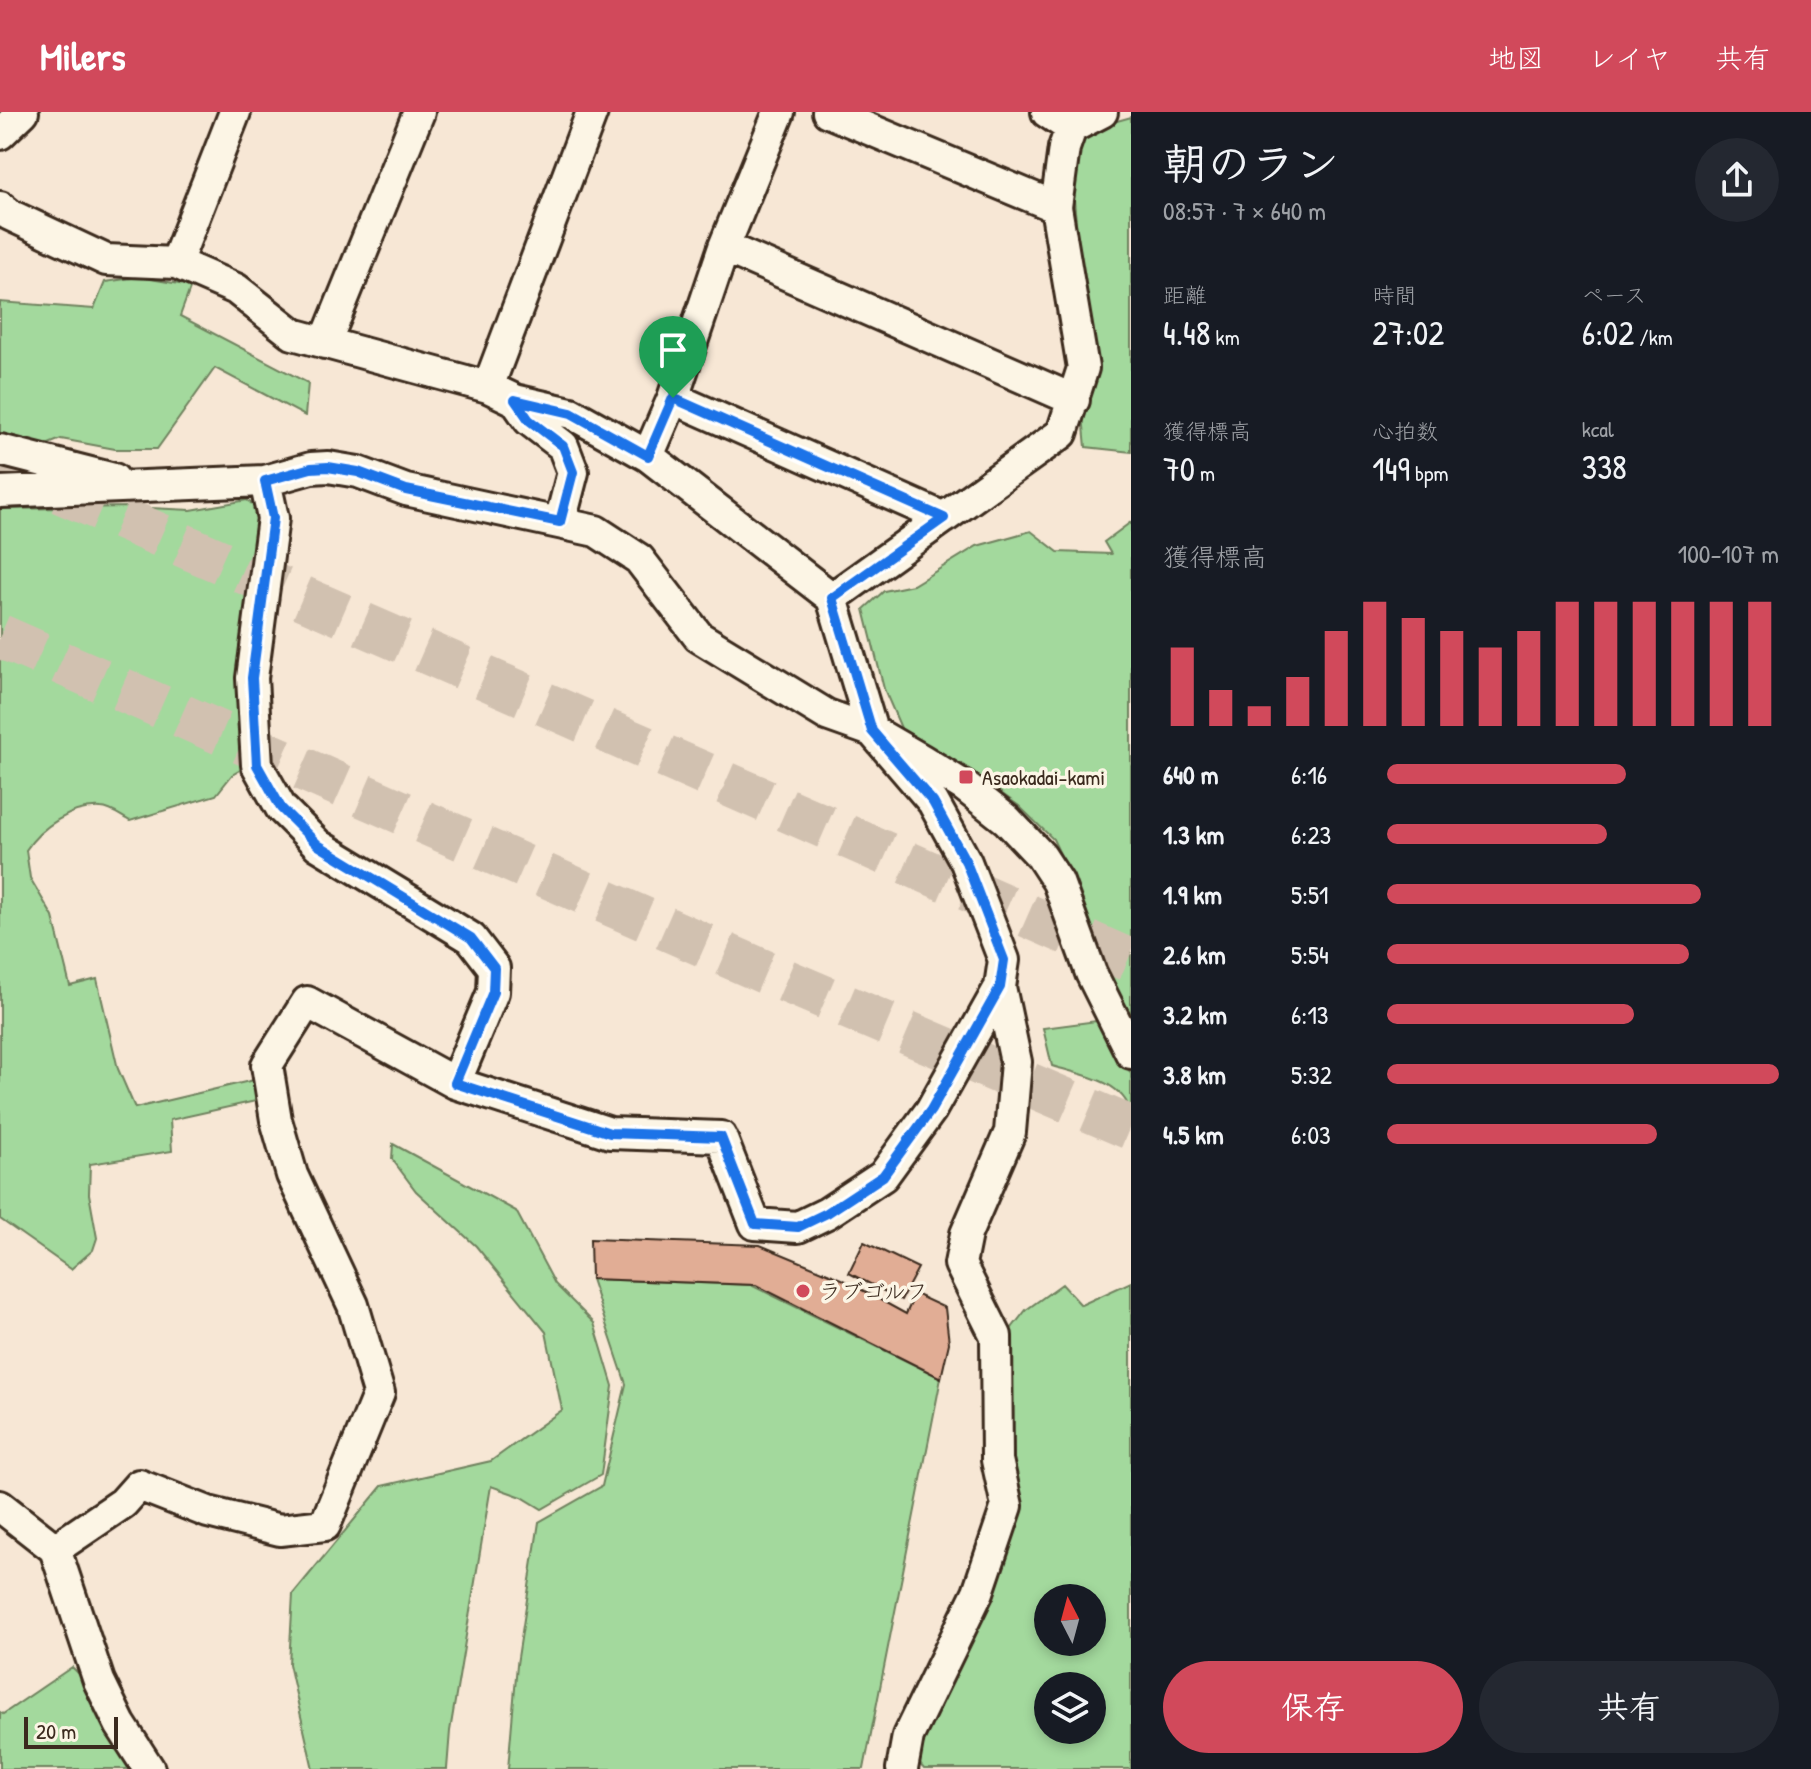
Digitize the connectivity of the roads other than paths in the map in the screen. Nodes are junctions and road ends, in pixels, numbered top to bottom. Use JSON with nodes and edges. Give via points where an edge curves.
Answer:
{"nodes":[{"id":1,"x":23,"y":112,"type":"edge"},
{"id":2,"x":235,"y":112,"type":"edge"},
{"id":3,"x":419,"y":112,"type":"edge"},
{"id":4,"x":592,"y":112,"type":"edge"},
{"id":5,"x":779,"y":112,"type":"edge"},
{"id":6,"x":828,"y":112,"type":"edge"},
{"id":7,"x":1102,"y":112,"type":"edge"},
{"id":8,"x":1059,"y":120,"type":"edge"},
{"id":9,"x":0,"y":134,"type":"edge"},
{"id":10,"x":0,"y":207,"type":"edge"},
{"id":11,"x":1056,"y":207,"type":"junction"},
{"id":12,"x":724,"y":247,"type":"junction"},
{"id":13,"x":176,"y":263,"type":"junction"},
{"id":14,"x":325,"y":343,"type":"junction"},
{"id":15,"x":501,"y":394,"type":"junction"},
{"id":16,"x":673,"y":398,"type":"junction"},
{"id":17,"x":1074,"y":400,"type":"junction"},
{"id":18,"x":0,"y":450,"type":"edge"},
{"id":19,"x":648,"y":456,"type":"junction"},
{"id":20,"x":265,"y":481,"type":"junction"},
{"id":21,"x":151,"y":487,"type":"junction"},
{"id":22,"x":0,"y":492,"type":"edge"},
{"id":23,"x":944,"y":518,"type":"junction"},
{"id":24,"x":560,"y":522,"type":"junction"},
{"id":25,"x":832,"y":598,"type":"junction"},
{"id":26,"x":872,"y":731,"type":"junction"},
{"id":27,"x":1000,"y":987,"type":"junction"},
{"id":28,"x":1131,"y":1053,"type":"edge"},
{"id":29,"x":455,"y":1083,"type":"junction"},
{"id":30,"x":0,"y":1506,"type":"edge"},
{"id":31,"x":55,"y":1549,"type":"junction"},
{"id":32,"x":149,"y":1769,"type":"edge"},
{"id":33,"x":902,"y":1769,"type":"edge"}],
"edges":[{"from":1,"to":9,"type":"street"},
{"from":2,"to":13,"type":"street"},
{"from":3,"to":14,"type":"street"},
{"from":4,"to":15,"type":"street"},
{"from":5,"to":12,"type":"street"},
{"from":6,"to":11,"type":"street"},
{"from":7,"to":8,"type":"street"},
{"from":8,"to":11,"type":"street","via":[[1064,148]]},
{"from":10,"to":13,"type":"street","via":[[106,260]]},
{"from":11,"to":17,"type":"street","via":[[1083,368]]},
{"from":12,"to":16,"type":"street"},
{"from":12,"to":17,"type":"street"},
{"from":13,"to":14,"type":"street","via":[[236,289],[293,334]]},
{"from":14,"to":15,"type":"street"},
{"from":15,"to":19,"type":"street","via":[[571,413]]},
{"from":15,"to":24,"type":"street","via":[[563,446],[573,472]]},
{"from":16,"to":19,"type":"street"},
{"from":16,"to":23,"type":"street"},
{"from":17,"to":23,"type":"street","via":[[1062,433]]},
{"from":18,"to":21,"type":"street"},
{"from":19,"to":25,"type":"street"},
{"from":20,"to":21,"type":"street"},
{"from":20,"to":24,"type":"street","via":[[328,467],[406,490]]},
{"from":20,"to":29,"type":"street","via":[[273,518],[252,678],[257,765],[281,808],[318,845],[471,938],[494,968],[493,992]]},
{"from":21,"to":22,"type":"street"},
{"from":23,"to":25,"type":"street"},
{"from":24,"to":26,"type":"street","via":[[596,531],[639,559],[699,637],[827,715]]},
{"from":25,"to":26,"type":"street"},
{"from":26,"to":27,"type":"street","via":[[933,802],[966,862],[1004,960]]},
{"from":26,"to":28,"type":"street","via":[[964,786],[1041,856],[1058,882],[1091,973]]},
{"from":27,"to":29,"type":"street","via":[[931,1110],[883,1176],[798,1227],[755,1224],[721,1137],[610,1133]]},
{"from":27,"to":33,"type":"street","via":[[1016,1062],[1010,1132],[966,1234],[960,1264],[996,1336],[997,1460],[1007,1506],[978,1592],[908,1736]]},
{"from":29,"to":31,"type":"street","via":[[307,1002],[267,1065],[292,1175],[353,1305],[379,1393],[325,1525],[280,1530],[208,1512],[139,1485],[123,1503]]},
{"from":30,"to":31,"type":"street"},
{"from":31,"to":32,"type":"street","via":[[99,1681]]}]}
